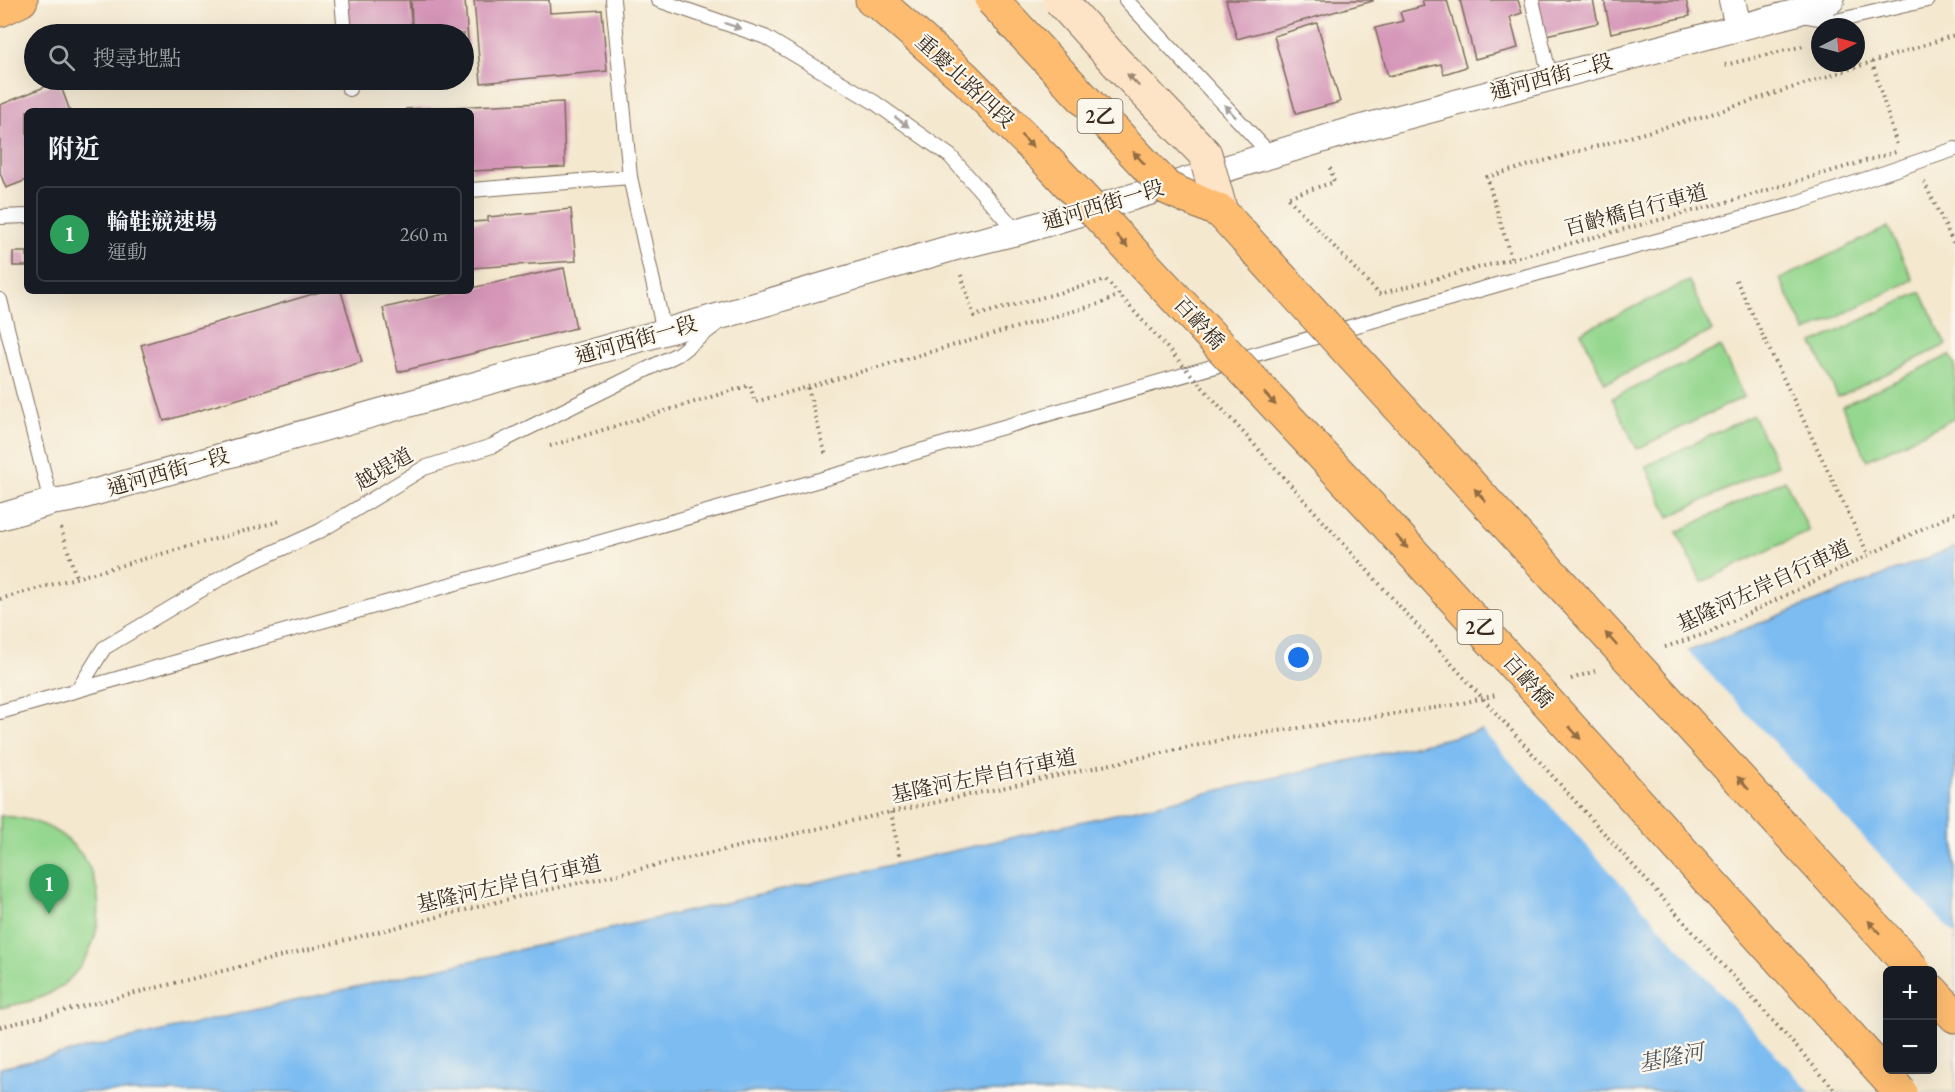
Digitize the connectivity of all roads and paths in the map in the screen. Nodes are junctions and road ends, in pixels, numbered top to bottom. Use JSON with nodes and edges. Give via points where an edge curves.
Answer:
{"nodes":[{"id":1,"x":21,"y":0,"type":"edge"},
{"id":2,"x":342,"y":0,"type":"edge"},
{"id":3,"x":614,"y":0,"type":"edge"},
{"id":4,"x":658,"y":0,"type":"edge"},
{"id":5,"x":872,"y":0,"type":"edge"},
{"id":6,"x":992,"y":0,"type":"edge"},
{"id":7,"x":1060,"y":0,"type":"edge"},
{"id":8,"x":1126,"y":0,"type":"edge"},
{"id":9,"x":1532,"y":0,"type":"edge"},
{"id":10,"x":1732,"y":0,"type":"edge"},
{"id":11,"x":1831,"y":0,"type":"edge"},
{"id":12,"x":1927,"y":0,"type":"edge"},
{"id":13,"x":0,"y":10,"type":"edge"},
{"id":14,"x":1794,"y":13,"type":"junction"},
{"id":15,"x":344,"y":24,"type":"edge"},
{"id":16,"x":1738,"y":27,"type":"junction"},
{"id":17,"x":1955,"y":35,"type":"edge"},
{"id":18,"x":1803,"y":46,"type":"dead end"},
{"id":19,"x":1872,"y":62,"type":"junction"},
{"id":20,"x":1714,"y":67,"type":"dead end"},
{"id":21,"x":1550,"y":77,"type":"junction"},
{"id":22,"x":1955,"y":149,"type":"edge"},
{"id":23,"x":1899,"y":151,"type":"junction"},
{"id":24,"x":1270,"y":154,"type":"junction"},
{"id":25,"x":1909,"y":165,"type":"junction"},
{"id":26,"x":1054,"y":168,"type":"joint"},
{"id":27,"x":630,"y":177,"type":"junction"},
{"id":28,"x":1334,"y":182,"type":"dead end"},
{"id":29,"x":474,"y":190,"type":"edge"},
{"id":30,"x":1221,"y":212,"type":"junction"},
{"id":31,"x":24,"y":216,"type":"edge"},
{"id":32,"x":0,"y":217,"type":"edge"},
{"id":33,"x":1017,"y":232,"type":"junction"},
{"id":34,"x":1955,"y":246,"type":"edge"},
{"id":35,"x":952,"y":248,"type":"junction"},
{"id":36,"x":1517,"y":279,"type":"junction"},
{"id":37,"x":1736,"y":280,"type":"dead end"},
{"id":38,"x":1119,"y":295,"type":"junction"},
{"id":39,"x":1,"y":307,"type":"edge"},
{"id":40,"x":731,"y":313,"type":"junction"},
{"id":41,"x":664,"y":332,"type":"junction"},
{"id":42,"x":750,"y":385,"type":"dead end"},
{"id":43,"x":808,"y":388,"type":"junction"},
{"id":44,"x":831,"y":477,"type":"junction"},
{"id":45,"x":61,"y":500,"type":"junction"},
{"id":46,"x":1955,"y":513,"type":"edge"},
{"id":47,"x":0,"y":517,"type":"edge"},
{"id":48,"x":1868,"y":554,"type":"junction"},
{"id":49,"x":76,"y":577,"type":"dead end"},
{"id":50,"x":1665,"y":648,"type":"dead end"},
{"id":51,"x":1600,"y":670,"type":"dead end"},
{"id":52,"x":1567,"y":680,"type":"dead end"},
{"id":53,"x":78,"y":690,"type":"junction"},
{"id":54,"x":1499,"y":695,"type":"dead end"},
{"id":55,"x":0,"y":712,"type":"edge"},
{"id":56,"x":891,"y":812,"type":"junction"},
{"id":57,"x":899,"y":855,"type":"dead end"},
{"id":58,"x":1910,"y":966,"type":"edge"},
{"id":59,"x":1937,"y":996,"type":"edge"},
{"id":60,"x":1955,"y":1016,"type":"edge"},
{"id":61,"x":0,"y":1027,"type":"edge"},
{"id":62,"x":1837,"y":1092,"type":"edge"},
{"id":63,"x":1900,"y":1092,"type":"edge"}],
"edges":[{"from":1,"to":13,"type":"main road"},
{"from":2,"to":15,"type":"lane"},
{"from":3,"to":27,"type":"lane"},
{"from":4,"to":33,"type":"lane","one_way":true,"via":[[765,38],[874,102],[950,156]]},
{"from":5,"to":26,"type":"main road","name":"重慶北路四段","number":"2乙","one_way":true,"via":[[965,78]]},
{"from":30,"to":6,"type":"main road","number":"2乙","one_way":true,"bridge":true,"via":[[1167,189]]},
{"from":30,"to":7,"type":"street","one_way":true,"bridge":true,"via":[[1205,154]]},
{"from":24,"to":8,"type":"lane","one_way":true},
{"from":9,"to":21,"type":"lane"},
{"from":10,"to":16,"type":"street"},
{"from":11,"to":14,"type":"street","name":"通河西街二段"},
{"from":12,"to":14,"type":"lane","via":[[1836,21]]},
{"from":14,"to":16,"type":"street","name":"通河西街二段"},
{"from":16,"to":21,"type":"street","name":"通河西街二段"},
{"from":17,"to":19,"type":"path"},
{"from":18,"to":20,"type":"path"},
{"from":19,"to":23,"type":"path"},
{"from":19,"to":36,"type":"path","via":[[1708,115],[1487,177]]},
{"from":21,"to":24,"type":"street","name":"通河西街二段"},
{"from":22,"to":25,"type":"lane"},
{"from":23,"to":25,"type":"path"},
{"from":23,"to":28,"type":"path","name":"百齡橋自行車道","bridge":true,"via":[[1727,202],[1379,294],[1287,197]]},
{"from":24,"to":33,"type":"street","name":"通河西街一段"},
{"from":25,"to":34,"type":"path","via":[[1924,182]]},
{"from":25,"to":36,"type":"lane","via":[[1796,203]]},
{"from":26,"to":63,"type":"main road","name":"百齡橋","number":"2乙","one_way":true,"bridge":true,"via":[[1382,519]]},
{"from":27,"to":29,"type":"lane"},
{"from":27,"to":41,"type":"lane"},
{"from":58,"to":30,"type":"main road","number":"2乙","one_way":true,"bridge":true},
{"from":31,"to":32,"type":"lane"},
{"from":33,"to":35,"type":"street","name":"通河西街一段"},
{"from":35,"to":38,"type":"path","bridge":true,"via":[[974,316],[1106,280]]},
{"from":35,"to":40,"type":"street","name":"通河西街一段"},
{"from":36,"to":44,"type":"lane"},
{"from":37,"to":48,"type":"path"},
{"from":38,"to":43,"type":"path"},
{"from":38,"to":62,"type":"path","bridge":true},
{"from":39,"to":45,"type":"lane"},
{"from":40,"to":41,"type":"street","name":"通河西街一段"},
{"from":40,"to":53,"type":"lane","name":"越堤道","via":[[678,354],[492,446],[424,468],[320,531],[233,571],[104,648]]},
{"from":41,"to":45,"type":"street","name":"通河西街一段"},
{"from":42,"to":43,"type":"path","via":[[755,402]]},
{"from":43,"to":44,"type":"path"},
{"from":44,"to":53,"type":"lane"},
{"from":45,"to":47,"type":"street","name":"通河西街一段"},
{"from":45,"to":49,"type":"path","via":[[77,521],[60,525]]},
{"from":46,"to":48,"type":"path","name":"基隆河左岸自行車道"},
{"from":48,"to":50,"type":"path","name":"基隆河左岸自行車道","via":[[1708,633]]},
{"from":51,"to":52,"type":"path"},
{"from":53,"to":55,"type":"lane"},
{"from":54,"to":56,"type":"path","name":"基隆河左岸自行車道","via":[[1231,738]]},
{"from":56,"to":57,"type":"path"},
{"from":56,"to":61,"type":"path","name":"基隆河左岸自行車道","via":[[517,897]]},
{"from":59,"to":60,"type":"main road"}]}
